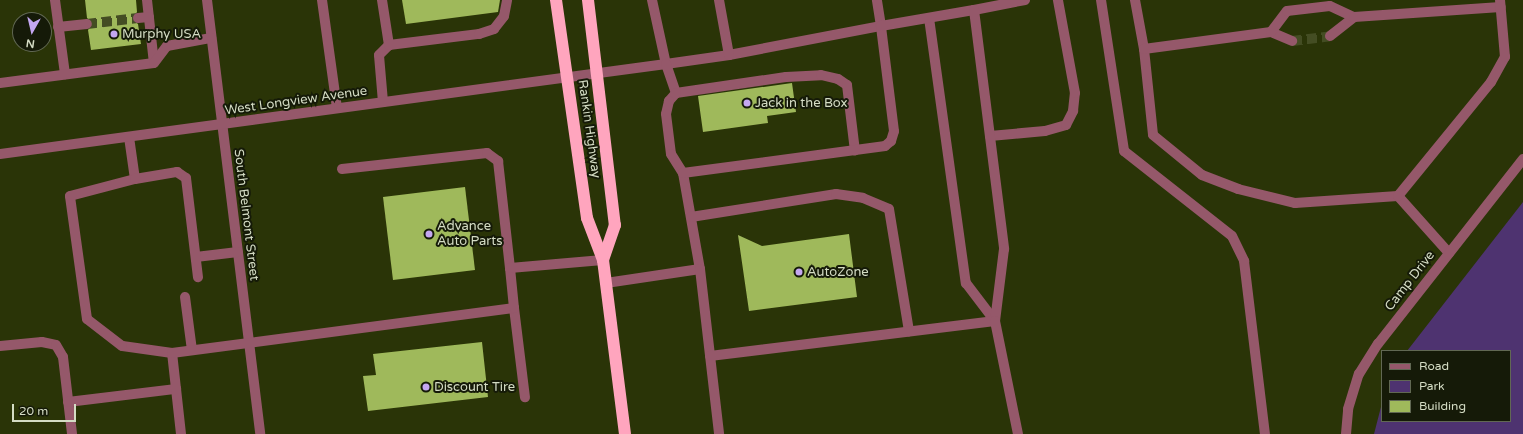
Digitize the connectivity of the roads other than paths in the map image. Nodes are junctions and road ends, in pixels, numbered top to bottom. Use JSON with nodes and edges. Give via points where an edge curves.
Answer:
{"nodes":[{"id":1,"x":55,"y":0,"type":"edge"},
{"id":2,"x":147,"y":0,"type":"edge"},
{"id":3,"x":207,"y":0,"type":"edge"},
{"id":4,"x":322,"y":0,"type":"edge"},
{"id":5,"x":382,"y":0,"type":"edge"},
{"id":6,"x":507,"y":0,"type":"edge"},
{"id":7,"x":556,"y":0,"type":"edge"},
{"id":8,"x":588,"y":0,"type":"edge"},
{"id":9,"x":652,"y":0,"type":"edge"},
{"id":10,"x":719,"y":0,"type":"edge"},
{"id":11,"x":877,"y":0,"type":"edge"},
{"id":12,"x":1025,"y":0,"type":"edge"},
{"id":13,"x":1058,"y":0,"type":"edge"},
{"id":14,"x":1101,"y":0,"type":"edge"},
{"id":15,"x":1135,"y":0,"type":"edge"},
{"id":16,"x":1501,"y":4,"type":"edge"},
{"id":17,"x":974,"y":10,"type":"junction"},
{"id":18,"x":149,"y":17,"type":"junction"},
{"id":19,"x":1354,"y":17,"type":"junction"},
{"id":20,"x":138,"y":18,"type":"tunnel mouth"},
{"id":21,"x":928,"y":18,"type":"junction"},
{"id":22,"x":87,"y":24,"type":"tunnel mouth"},
{"id":23,"x":881,"y":26,"type":"junction"},
{"id":24,"x":58,"y":27,"type":"junction"},
{"id":25,"x":1271,"y":32,"type":"junction"},
{"id":26,"x":1330,"y":36,"type":"tunnel mouth"},
{"id":27,"x":211,"y":38,"type":"junction"},
{"id":28,"x":1292,"y":41,"type":"tunnel mouth"},
{"id":29,"x":389,"y":45,"type":"junction"},
{"id":30,"x":1144,"y":49,"type":"junction"},
{"id":31,"x":729,"y":55,"type":"junction"},
{"id":32,"x":154,"y":63,"type":"junction"},
{"id":33,"x":666,"y":64,"type":"junction"},
{"id":34,"x":65,"y":74,"type":"junction"},
{"id":35,"x":596,"y":74,"type":"junction"},
{"id":36,"x":568,"y":78,"type":"junction"},
{"id":37,"x":0,"y":83,"type":"edge"},
{"id":38,"x":676,"y":93,"type":"junction"},
{"id":39,"x":383,"y":102,"type":"junction"},
{"id":40,"x":337,"y":108,"type":"junction"},
{"id":41,"x":221,"y":125,"type":"junction"},
{"id":42,"x":990,"y":136,"type":"junction"},
{"id":43,"x":129,"y":137,"type":"junction"},
{"id":44,"x":855,"y":150,"type":"junction"},
{"id":45,"x":0,"y":154,"type":"edge"},
{"id":46,"x":1523,"y":159,"type":"edge"},
{"id":47,"x":342,"y":169,"type":"dead end"},
{"id":48,"x":683,"y":174,"type":"junction"},
{"id":49,"x":135,"y":179,"type":"junction"},
{"id":50,"x":1398,"y":196,"type":"junction"},
{"id":51,"x":691,"y":218,"type":"junction"},
{"id":52,"x":238,"y":252,"type":"junction"},
{"id":53,"x":1449,"y":253,"type":"junction"},
{"id":54,"x":196,"y":257,"type":"junction"},
{"id":55,"x":603,"y":260,"type":"junction"},
{"id":56,"x":510,"y":268,"type":"junction"},
{"id":57,"x":700,"y":269,"type":"junction"},
{"id":58,"x":198,"y":277,"type":"dead end"},
{"id":59,"x":606,"y":283,"type":"junction"},
{"id":60,"x":185,"y":297,"type":"dead end"},
{"id":61,"x":514,"y":308,"type":"junction"},
{"id":62,"x":995,"y":321,"type":"junction"},
{"id":63,"x":909,"y":332,"type":"junction"},
{"id":64,"x":249,"y":342,"type":"junction"},
{"id":65,"x":0,"y":346,"type":"edge"},
{"id":66,"x":192,"y":350,"type":"junction"},
{"id":67,"x":172,"y":353,"type":"junction"},
{"id":68,"x":710,"y":356,"type":"junction"},
{"id":69,"x":176,"y":389,"type":"junction"},
{"id":70,"x":525,"y":397,"type":"dead end"},
{"id":71,"x":68,"y":402,"type":"junction"},
{"id":72,"x":72,"y":434,"type":"edge"},
{"id":73,"x":181,"y":434,"type":"edge"},
{"id":74,"x":260,"y":434,"type":"edge"},
{"id":75,"x":625,"y":434,"type":"edge"},
{"id":76,"x":719,"y":434,"type":"edge"},
{"id":77,"x":1018,"y":434,"type":"edge"},
{"id":78,"x":1265,"y":434,"type":"edge"},
{"id":79,"x":1346,"y":434,"type":"edge"}],
"edges":[{"from":1,"to":24,"type":"street"},
{"from":2,"to":18,"type":"street"},
{"from":3,"to":27,"type":"street","name":"South Belmont Street"},
{"from":4,"to":40,"type":"street"},
{"from":5,"to":29,"type":"street"},
{"from":6,"to":29,"type":"street","via":[[504,16],[494,29]]},
{"from":7,"to":36,"type":"highway","name":"Rankin Highway"},
{"from":8,"to":35,"type":"highway","name":"Rankin Highway"},
{"from":9,"to":33,"type":"street"},
{"from":10,"to":31,"type":"street"},
{"from":11,"to":23,"type":"street"},
{"from":12,"to":17,"type":"street","name":"West Longview Avenue"},
{"from":13,"to":42,"type":"street","via":[[1075,93],[1073,111],[1066,125],[1045,131]]},
{"from":14,"to":78,"type":"street","via":[[1124,151],[1232,236],[1244,261]]},
{"from":15,"to":30,"type":"street"},
{"from":16,"to":19,"type":"street"},
{"from":16,"to":50,"type":"street","via":[[1505,57],[1491,82]]},
{"from":17,"to":21,"type":"street","name":"West Longview Avenue"},
{"from":17,"to":42,"type":"street"},
{"from":18,"to":20,"type":"street"},
{"from":18,"to":32,"type":"street"},
{"from":19,"to":25,"type":"street","via":[[1330,6],[1287,11]]},
{"from":19,"to":26,"type":"street"},
{"from":21,"to":23,"type":"street","name":"West Longview Avenue"},
{"from":21,"to":62,"type":"street","via":[[966,282]]},
{"from":22,"to":24,"type":"street"},
{"from":23,"to":31,"type":"street","name":"West Longview Avenue"},
{"from":23,"to":44,"type":"street","via":[[894,131],[892,141],[885,146]]},
{"from":24,"to":34,"type":"street"},
{"from":25,"to":28,"type":"street"},
{"from":25,"to":30,"type":"street"},
{"from":27,"to":32,"type":"street","via":[[167,46]]},
{"from":27,"to":41,"type":"street","name":"South Belmont Street"},
{"from":29,"to":39,"type":"street","via":[[379,55]]},
{"from":30,"to":50,"type":"street","via":[[1153,135],[1202,175],[1238,189],[1295,203]]},
{"from":31,"to":33,"type":"street","name":"West Longview Avenue"},
{"from":32,"to":34,"type":"street"},
{"from":33,"to":35,"type":"street","name":"West Longview Avenue"},
{"from":33,"to":38,"type":"street"},
{"from":34,"to":37,"type":"street"},
{"from":35,"to":36,"type":"street","name":"West Longview Avenue"},
{"from":35,"to":55,"type":"highway","name":"Rankin Highway","via":[[615,225]]},
{"from":36,"to":39,"type":"street","name":"West Longview Avenue"},
{"from":36,"to":55,"type":"highway","name":"Rankin Highway","via":[[587,218]]},
{"from":38,"to":44,"type":"street","via":[[786,77],[821,75],[838,79],[847,85]]},
{"from":38,"to":48,"type":"street","via":[[666,114],[671,154]]},
{"from":39,"to":40,"type":"street","name":"West Longview Avenue"},
{"from":40,"to":41,"type":"street","name":"West Longview Avenue"},
{"from":41,"to":43,"type":"street","name":"West Longview Avenue"},
{"from":41,"to":52,"type":"street","name":"South Belmont Street"},
{"from":42,"to":62,"type":"street","via":[[1004,249]]},
{"from":43,"to":45,"type":"street","name":"West Longview Avenue"},
{"from":43,"to":49,"type":"street"},
{"from":44,"to":48,"type":"street"},
{"from":46,"to":53,"type":"street","name":"Camp Drive"},
{"from":47,"to":56,"type":"street","via":[[487,153],[498,161]]},
{"from":48,"to":51,"type":"street"},
{"from":49,"to":54,"type":"street","via":[[177,172],[186,178]]},
{"from":49,"to":67,"type":"street","via":[[70,196],[87,319],[122,346]]},
{"from":50,"to":53,"type":"street"},
{"from":51,"to":57,"type":"street"},
{"from":51,"to":63,"type":"street","via":[[836,194],[863,198],[889,208]]},
{"from":52,"to":54,"type":"street"},
{"from":52,"to":64,"type":"street","name":"South Belmont Street"},
{"from":53,"to":79,"type":"street","name":"Camp Drive","via":[[1378,344],[1359,374],[1348,409]]},
{"from":54,"to":58,"type":"street"},
{"from":55,"to":56,"type":"street"},
{"from":55,"to":59,"type":"highway","name":"Rankin Highway"},
{"from":56,"to":61,"type":"street"},
{"from":57,"to":59,"type":"street"},
{"from":57,"to":68,"type":"street"},
{"from":59,"to":75,"type":"highway","name":"Rankin Highway"},
{"from":60,"to":66,"type":"street"},
{"from":61,"to":64,"type":"street"},
{"from":61,"to":70,"type":"street"},
{"from":62,"to":63,"type":"street"},
{"from":62,"to":77,"type":"street"},
{"from":63,"to":68,"type":"street"},
{"from":64,"to":66,"type":"street"},
{"from":64,"to":74,"type":"street","name":"South Belmont Street"},
{"from":65,"to":71,"type":"street","via":[[42,342],[56,345],[63,356]]},
{"from":66,"to":67,"type":"street"},
{"from":67,"to":69,"type":"street"},
{"from":68,"to":76,"type":"street"},
{"from":69,"to":71,"type":"street"},
{"from":69,"to":73,"type":"street"},
{"from":71,"to":72,"type":"street"}]}
